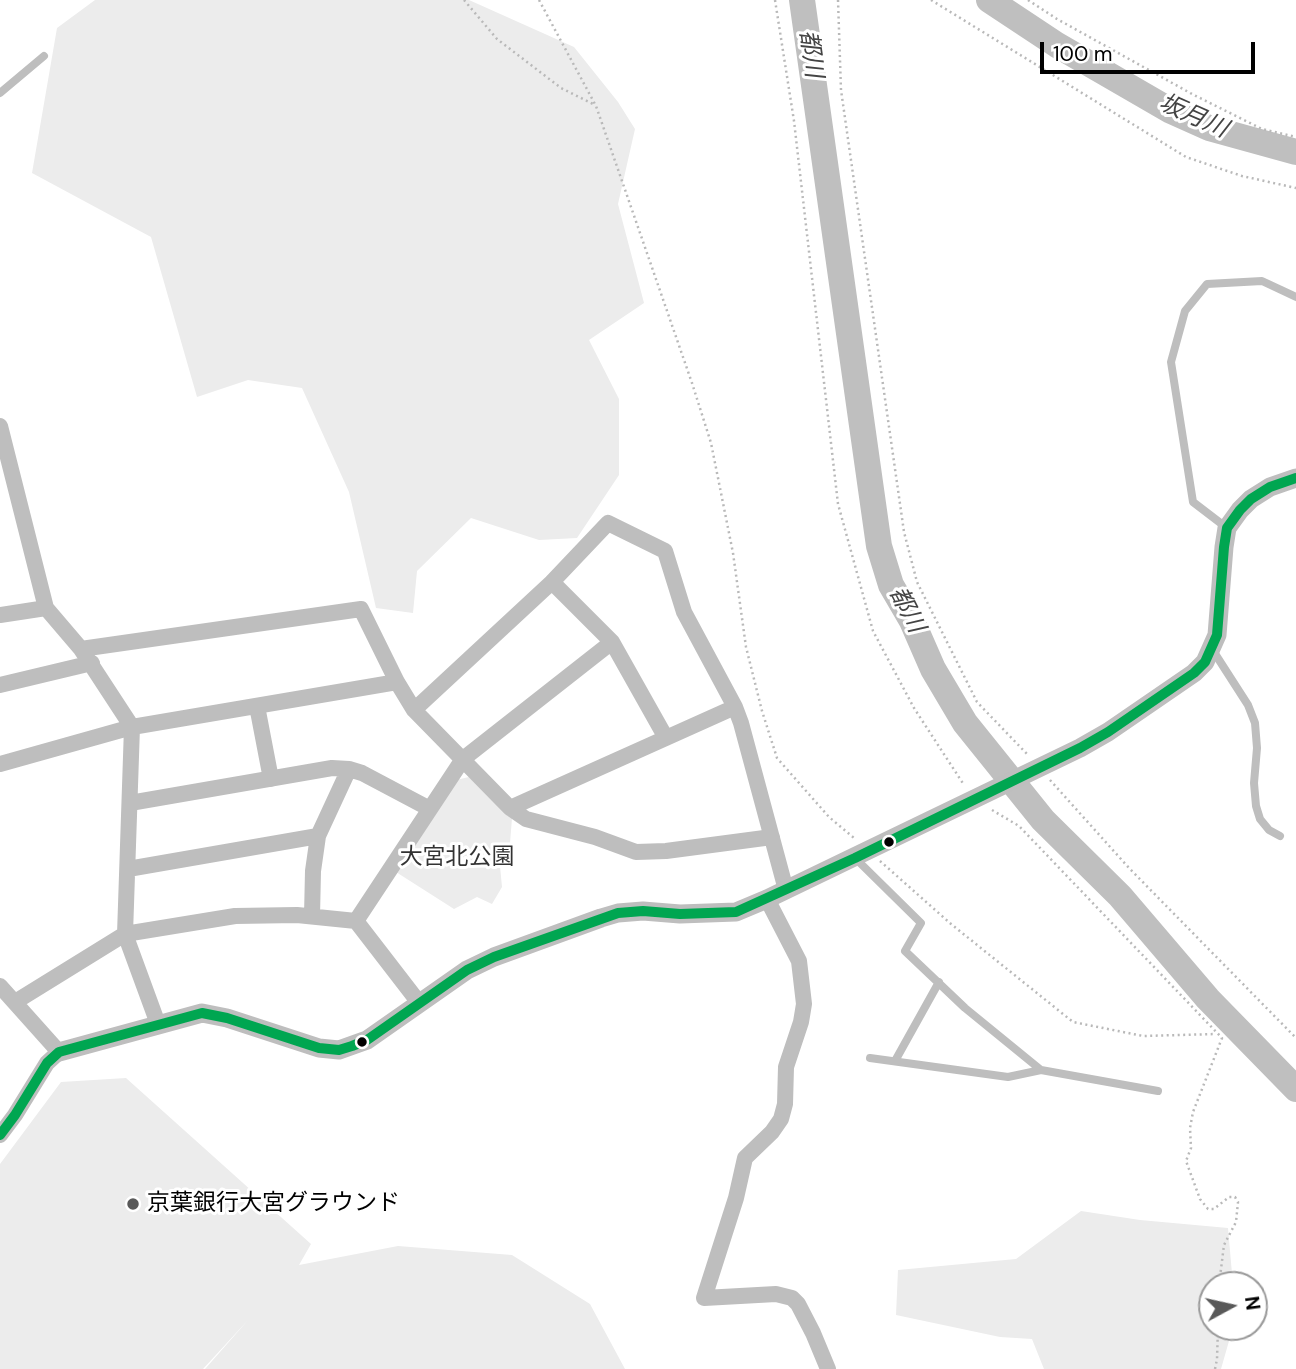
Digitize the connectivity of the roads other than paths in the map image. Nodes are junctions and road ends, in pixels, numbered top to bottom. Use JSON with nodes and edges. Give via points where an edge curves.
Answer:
{"nodes":[{"id":1,"x":44,"y":56,"type":"dead end"},
{"id":2,"x":0,"y":93,"type":"edge"},
{"id":3,"x":1296,"y":297,"type":"edge"},
{"id":4,"x":0,"y":426,"type":"edge"},
{"id":5,"x":1296,"y":478,"type":"edge"},
{"id":6,"x":1227,"y":528,"type":"junction"},
{"id":7,"x":552,"y":582,"type":"junction"},
{"id":8,"x":46,"y":608,"type":"junction"},
{"id":9,"x":0,"y":615,"type":"edge"},
{"id":10,"x":612,"y":642,"type":"junction"},
{"id":11,"x":81,"y":649,"type":"junction"},
{"id":12,"x":1212,"y":649,"type":"junction"},
{"id":13,"x":92,"y":663,"type":"junction"},
{"id":14,"x":397,"y":682,"type":"junction"},
{"id":15,"x":0,"y":685,"type":"edge"},
{"id":16,"x":257,"y":706,"type":"junction"},
{"id":17,"x":735,"y":707,"type":"junction"},
{"id":18,"x":414,"y":710,"type":"junction"},
{"id":19,"x":132,"y":727,"type":"junction"},
{"id":20,"x":666,"y":738,"type":"junction"},
{"id":21,"x":463,"y":759,"type":"junction"},
{"id":22,"x":0,"y":764,"type":"edge"},
{"id":23,"x":349,"y":769,"type":"junction"},
{"id":24,"x":271,"y":779,"type":"junction"},
{"id":25,"x":130,"y":803,"type":"junction"},
{"id":26,"x":510,"y":808,"type":"junction"},
{"id":27,"x":430,"y":809,"type":"junction"},
{"id":28,"x":318,"y":836,"type":"junction"},
{"id":29,"x":1280,"y":836,"type":"dead end"},
{"id":30,"x":772,"y":837,"type":"junction"},
{"id":31,"x":862,"y":855,"type":"junction"},
{"id":32,"x":128,"y":869,"type":"junction"},
{"id":33,"x":786,"y":890,"type":"junction"},
{"id":34,"x":767,"y":899,"type":"junction"},
{"id":35,"x":312,"y":916,"type":"junction"},
{"id":36,"x":356,"y":921,"type":"junction"},
{"id":37,"x":125,"y":934,"type":"junction"},
{"id":38,"x":939,"y":982,"type":"junction"},
{"id":39,"x":0,"y":986,"type":"edge"},
{"id":40,"x":15,"y":1002,"type":"junction"},
{"id":41,"x":420,"y":1004,"type":"junction"},
{"id":42,"x":158,"y":1024,"type":"junction"},
{"id":43,"x":59,"y":1052,"type":"junction"},
{"id":44,"x":870,"y":1058,"type":"dead end"},
{"id":45,"x":895,"y":1061,"type":"junction"},
{"id":46,"x":1041,"y":1070,"type":"junction"},
{"id":47,"x":1158,"y":1091,"type":"dead end"},
{"id":48,"x":0,"y":1135,"type":"edge"},
{"id":49,"x":828,"y":1369,"type":"edge"}],
"edges":[{"from":1,"to":2,"type":"lane"},
{"from":3,"to":6,"type":"lane","via":[[1262,281],[1208,284],[1185,312],[1171,362],[1193,502]]},
{"from":4,"to":8,"type":"street"},
{"from":5,"to":6,"type":"street","via":[[1251,499]]},
{"from":6,"to":12,"type":"street"},
{"from":7,"to":10,"type":"street"},
{"from":7,"to":17,"type":"street","via":[[608,523],[665,551],[684,611]]},
{"from":7,"to":18,"type":"street"},
{"from":8,"to":9,"type":"street"},
{"from":8,"to":11,"type":"street"},
{"from":10,"to":20,"type":"street"},
{"from":10,"to":21,"type":"street"},
{"from":11,"to":13,"type":"street"},
{"from":11,"to":14,"type":"street","via":[[361,610]]},
{"from":12,"to":29,"type":"lane","via":[[1255,723],[1256,806],[1264,825]]},
{"from":12,"to":31,"type":"street","via":[[1194,673],[1108,732]]},
{"from":13,"to":15,"type":"street"},
{"from":13,"to":19,"type":"street"},
{"from":14,"to":16,"type":"street"},
{"from":14,"to":18,"type":"street"},
{"from":16,"to":19,"type":"street"},
{"from":16,"to":24,"type":"street"},
{"from":17,"to":20,"type":"street"},
{"from":17,"to":30,"type":"street"},
{"from":18,"to":21,"type":"street"},
{"from":19,"to":22,"type":"street"},
{"from":19,"to":25,"type":"street"},
{"from":20,"to":26,"type":"street"},
{"from":21,"to":26,"type":"street"},
{"from":21,"to":27,"type":"street"},
{"from":23,"to":24,"type":"street"},
{"from":23,"to":27,"type":"street"},
{"from":23,"to":28,"type":"street"},
{"from":24,"to":25,"type":"street"},
{"from":25,"to":32,"type":"street"},
{"from":26,"to":30,"type":"street","via":[[527,819],[636,852]]},
{"from":27,"to":36,"type":"street"},
{"from":28,"to":32,"type":"street"},
{"from":28,"to":35,"type":"street"},
{"from":30,"to":33,"type":"street"},
{"from":31,"to":33,"type":"street"},
{"from":31,"to":38,"type":"lane","via":[[921,923],[905,951]]},
{"from":32,"to":37,"type":"street"},
{"from":33,"to":34,"type":"street"},
{"from":34,"to":41,"type":"street","via":[[736,912],[680,915],[643,911],[601,918],[494,957],[467,970]]},
{"from":34,"to":49,"type":"street","via":[[799,961],[804,1004],[786,1067],[781,1119],[745,1158],[704,1298],[776,1294],[792,1298]]},
{"from":35,"to":36,"type":"street"},
{"from":35,"to":37,"type":"street","via":[[235,916]]},
{"from":36,"to":41,"type":"street"},
{"from":37,"to":40,"type":"street"},
{"from":37,"to":42,"type":"street"},
{"from":38,"to":45,"type":"lane"},
{"from":38,"to":46,"type":"lane"},
{"from":39,"to":40,"type":"street"},
{"from":40,"to":43,"type":"street"},
{"from":41,"to":42,"type":"street","via":[[367,1040],[340,1050],[319,1048],[202,1013]]},
{"from":42,"to":43,"type":"street"},
{"from":43,"to":48,"type":"street"},
{"from":44,"to":45,"type":"lane"},
{"from":45,"to":46,"type":"lane","via":[[1008,1077]]},
{"from":46,"to":47,"type":"lane"}]}
